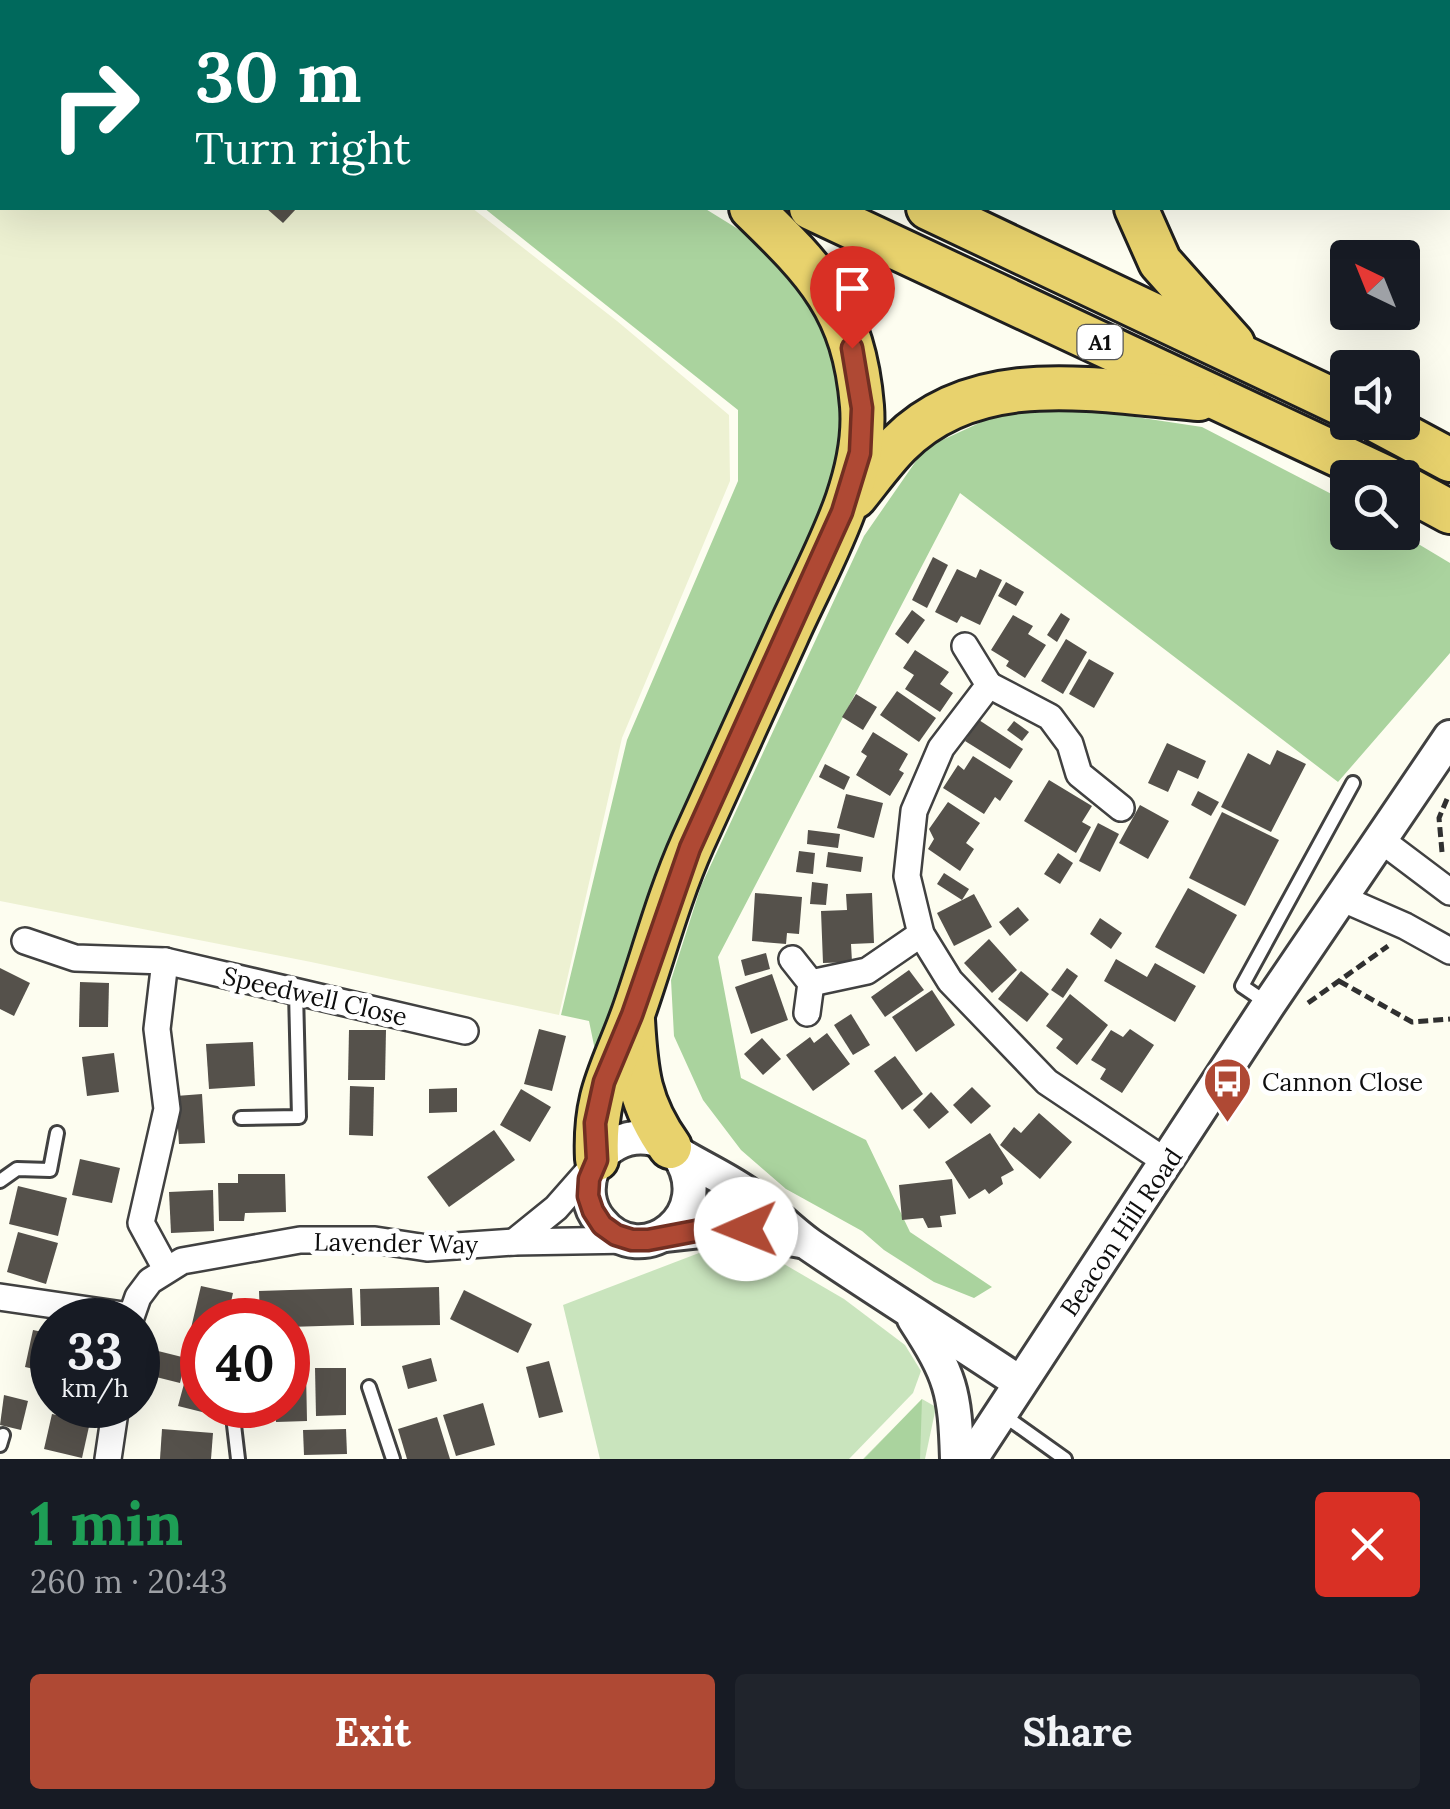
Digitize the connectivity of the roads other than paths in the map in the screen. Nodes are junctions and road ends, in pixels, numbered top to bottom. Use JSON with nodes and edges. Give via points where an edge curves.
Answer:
{"nodes":[{"id":1,"x":752,"y":210,"type":"edge"},
{"id":2,"x":816,"y":210,"type":"edge"},
{"id":3,"x":932,"y":210,"type":"edge"},
{"id":4,"x":1137,"y":210,"type":"edge"},
{"id":5,"x":1245,"y":358,"type":"junction"},
{"id":6,"x":1330,"y":399,"type":"edge"},
{"id":7,"x":1229,"y":402,"type":"junction"},
{"id":8,"x":1413,"y":440,"type":"edge"},
{"id":9,"x":1350,"y":460,"type":"edge"},
{"id":10,"x":1450,"y":460,"type":"edge"},
{"id":11,"x":1420,"y":496,"type":"edge"},
{"id":12,"x":842,"y":512,"type":"junction"},
{"id":13,"x":1450,"y":512,"type":"edge"},
{"id":14,"x":965,"y":646,"type":"dead end"},
{"id":15,"x":989,"y":685,"type":"junction"},
{"id":16,"x":1450,"y":737,"type":"edge"},
{"id":17,"x":1353,"y":783,"type":"dead end"},
{"id":18,"x":1121,"y":808,"type":"dead end"},
{"id":19,"x":1381,"y":840,"type":"junction"},
{"id":20,"x":1450,"y":892,"type":"edge"},
{"id":21,"x":1341,"y":898,"type":"junction"},
{"id":22,"x":921,"y":934,"type":"junction"},
{"id":23,"x":24,"y":941,"type":"dead end"},
{"id":24,"x":1450,"y":952,"type":"edge"},
{"id":25,"x":792,"y":959,"type":"dead end"},
{"id":26,"x":165,"y":961,"type":"junction"},
{"id":27,"x":812,"y":983,"type":"junction"},
{"id":28,"x":296,"y":992,"type":"junction"},
{"id":29,"x":1270,"y":1004,"type":"junction"},
{"id":30,"x":806,"y":1014,"type":"dead end"},
{"id":31,"x":632,"y":1015,"type":"junction"},
{"id":32,"x":466,"y":1031,"type":"dead end"},
{"id":33,"x":241,"y":1118,"type":"dead end"},
{"id":34,"x":57,"y":1134,"type":"dead end"},
{"id":35,"x":673,"y":1150,"type":"junction"},
{"id":36,"x":596,"y":1162,"type":"junction"},
{"id":37,"x":1168,"y":1163,"type":"junction"},
{"id":38,"x":0,"y":1181,"type":"edge"},
{"id":39,"x":648,"y":1237,"type":"junction"},
{"id":40,"x":514,"y":1242,"type":"junction"},
{"id":41,"x":806,"y":1242,"type":"junction"},
{"id":42,"x":166,"y":1270,"type":"junction"},
{"id":43,"x":0,"y":1297,"type":"edge"},
{"id":44,"x":137,"y":1298,"type":"edge"},
{"id":45,"x":30,"y":1302,"type":"edge"},
{"id":46,"x":908,"y":1308,"type":"junction"},
{"id":47,"x":1019,"y":1382,"type":"junction"},
{"id":48,"x":369,"y":1387,"type":"dead end"},
{"id":49,"x":1000,"y":1412,"type":"junction"},
{"id":50,"x":113,"y":1428,"type":"edge"},
{"id":51,"x":234,"y":1428,"type":"edge"},
{"id":52,"x":108,"y":1459,"type":"edge"},
{"id":53,"x":238,"y":1459,"type":"edge"},
{"id":54,"x":393,"y":1459,"type":"edge"},
{"id":55,"x":957,"y":1459,"type":"edge"},
{"id":56,"x":971,"y":1459,"type":"edge"},
{"id":57,"x":1065,"y":1459,"type":"edge"}],
"edges":[{"from":1,"to":12,"type":"highway","number":"A1","via":[[809,265],[837,307],[852,348],[862,408],[860,453]]},
{"from":2,"to":7,"type":"highway","number":"A1"},
{"from":3,"to":5,"type":"highway","number":"A1"},
{"from":4,"to":5,"type":"highway","number":"A1","via":[[1160,262]]},
{"from":5,"to":6,"type":"highway","number":"A1"},
{"from":7,"to":9,"type":"highway","number":"A1"},
{"from":7,"to":12,"type":"highway","number":"A1","via":[[1056,386],[983,395],[935,416],[900,442]]},
{"from":8,"to":10,"type":"highway"},
{"from":11,"to":13,"type":"highway"},
{"from":12,"to":31,"type":"highway","number":"A1","via":[[690,848]]},
{"from":14,"to":15,"type":"street"},
{"from":15,"to":18,"type":"street","via":[[1050,717],[1070,744],[1079,774]]},
{"from":15,"to":22,"type":"street","via":[[942,748],[914,811],[907,876]]},
{"from":16,"to":19,"type":"street","name":"Beacon Hill Road"},
{"from":17,"to":29,"type":"lane","via":[[1242,986]]},
{"from":19,"to":20,"type":"street"},
{"from":19,"to":21,"type":"street","name":"Beacon Hill Road"},
{"from":21,"to":24,"type":"street"},
{"from":21,"to":29,"type":"street","name":"Beacon Hill Road"},
{"from":22,"to":27,"type":"street","via":[[867,971]]},
{"from":22,"to":37,"type":"street","via":[[950,980],[1047,1082]]},
{"from":23,"to":26,"type":"street","name":"Speedwell Close","via":[[74,958]]},
{"from":25,"to":27,"type":"street"},
{"from":26,"to":28,"type":"street","name":"Speedwell Close"},
{"from":26,"to":42,"type":"street","via":[[158,1028],[167,1109],[141,1223]]},
{"from":27,"to":30,"type":"street"},
{"from":28,"to":32,"type":"street","name":"Speedwell Close"},
{"from":28,"to":33,"type":"lane","via":[[299,1118]]},
{"from":29,"to":37,"type":"street","name":"Beacon Hill Road"},
{"from":31,"to":35,"type":"highway","number":"A1","via":[[641,1092]]},
{"from":31,"to":36,"type":"highway","number":"A1","via":[[604,1082]]},
{"from":34,"to":38,"type":"lane","via":[[50,1170],[17,1168]]},
{"from":35,"to":36,"type":"street","via":[[656,1140],[623,1140]]},
{"from":35,"to":39,"type":"street","via":[[686,1166],[691,1197],[677,1225]]},
{"from":35,"to":41,"type":"street","name":"Lavender Way","via":[[746,1193]]},
{"from":36,"to":39,"type":"street","via":[[588,1196],[602,1225],[616,1235]]},
{"from":36,"to":40,"type":"street","name":"Lavender Way"},
{"from":37,"to":47,"type":"street","name":"Beacon Hill Road"},
{"from":39,"to":40,"type":"street","name":"Lavender Way"},
{"from":39,"to":41,"type":"street","name":"Lavender Way","via":[[728,1228]]},
{"from":40,"to":42,"type":"street","name":"Lavender Way","via":[[427,1248],[300,1240],[182,1261]]},
{"from":41,"to":46,"type":"street","name":"Lavender Way"},
{"from":42,"to":44,"type":"street"},
{"from":43,"to":45,"type":"street"},
{"from":46,"to":47,"type":"street","name":"Lavender Way"},
{"from":46,"to":55,"type":"street","via":[[953,1389]]},
{"from":47,"to":49,"type":"street","name":"Beacon Hill Road"},
{"from":48,"to":54,"type":"lane"},
{"from":49,"to":56,"type":"street","name":"Beacon Hill Road"},
{"from":49,"to":57,"type":"lane"},
{"from":50,"to":52,"type":"street"},
{"from":51,"to":53,"type":"lane"}]}
